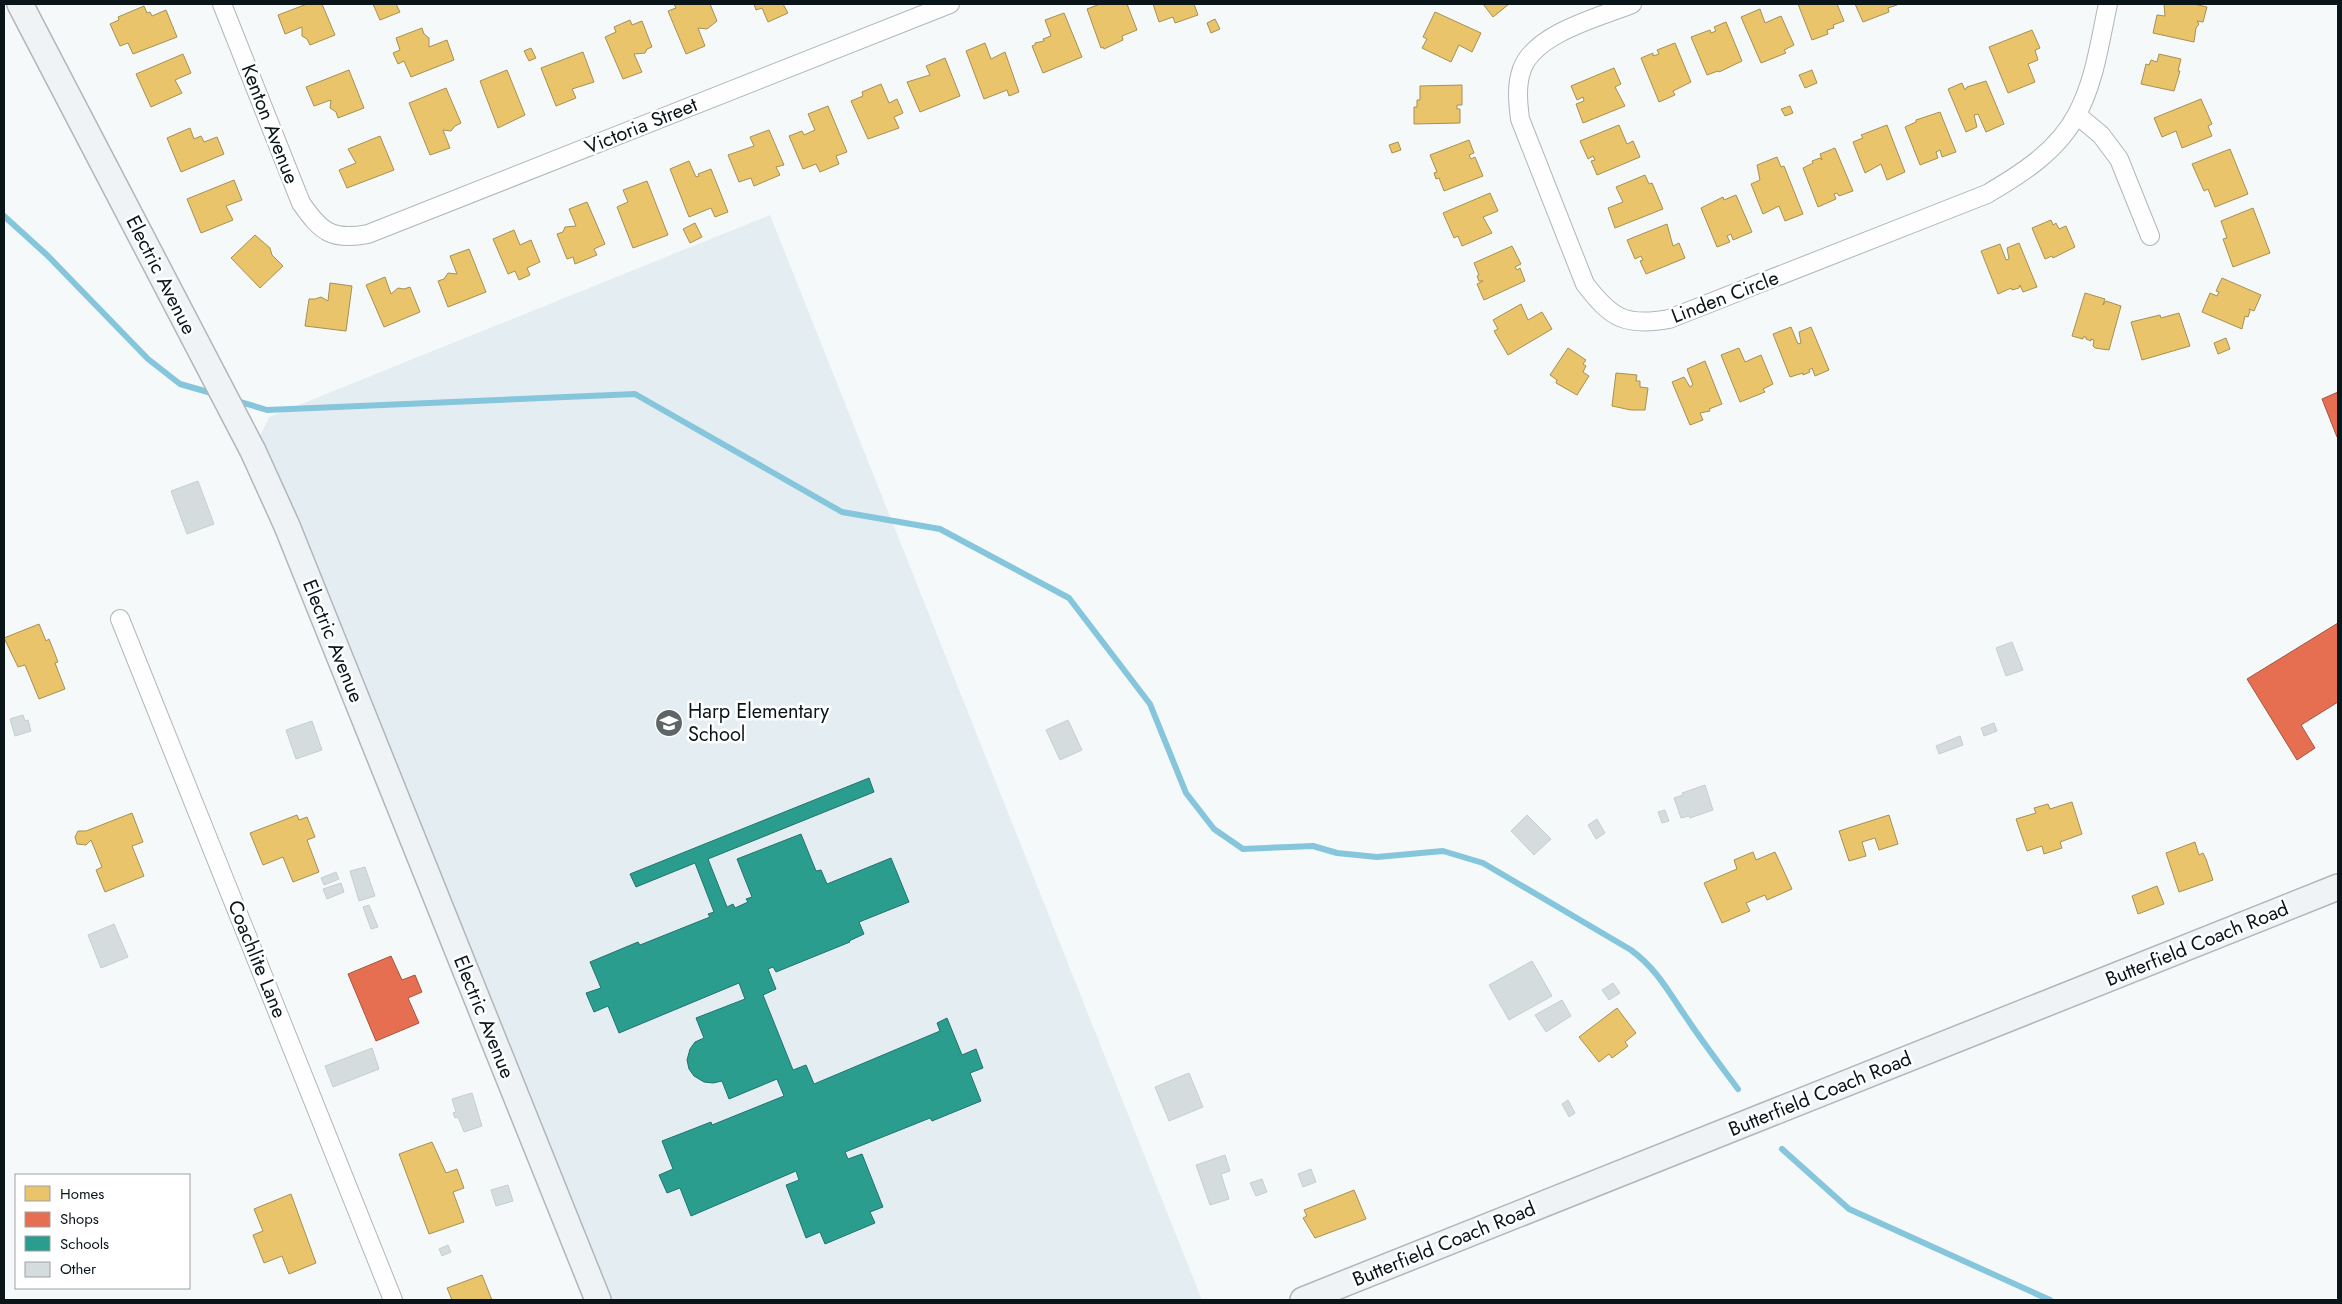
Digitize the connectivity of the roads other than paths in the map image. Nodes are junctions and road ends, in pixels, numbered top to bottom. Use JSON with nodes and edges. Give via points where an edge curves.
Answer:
{"nodes":[{"id":1,"x":20,"y":4,"type":"edge"},
{"id":2,"x":222,"y":4,"type":"edge"},
{"id":3,"x":950,"y":4,"type":"edge"},
{"id":4,"x":1632,"y":4,"type":"edge"},
{"id":5,"x":2108,"y":4,"type":"edge"},
{"id":6,"x":2077,"y":115,"type":"junction"},
{"id":7,"x":331,"y":235,"type":"joint"},
{"id":8,"x":2150,"y":236,"type":"dead end"},
{"id":9,"x":120,"y":618,"type":"dead end"},
{"id":10,"x":2338,"y":887,"type":"edge"},
{"id":11,"x":393,"y":1300,"type":"edge"},
{"id":12,"x":598,"y":1300,"type":"edge"},
{"id":13,"x":1303,"y":1300,"type":"edge"}],
"edges":[{"from":1,"to":12,"type":"street","name":"Electric Avenue","via":[[253,451],[291,536]]},
{"from":2,"to":7,"type":"street","name":"Kenton Avenue","via":[[301,204],[314,223]]},
{"from":3,"to":7,"type":"street","name":"Victoria Street","via":[[368,234],[349,238]]},
{"from":4,"to":6,"type":"street","name":"Linden Circle","via":[[1556,35],[1536,48],[1522,68],[1517,94],[1520,119],[1585,284],[1601,305],[1622,319],[1645,324],[1669,319],[1987,194],[2024,173],[2053,146]]},
{"from":5,"to":6,"type":"street","name":"Linden Circle","via":[[2091,76]]},
{"from":6,"to":8,"type":"street","via":[[2101,135],[2119,159]]},
{"from":9,"to":11,"type":"street","name":"Coachlite Lane"},
{"from":10,"to":13,"type":"street","name":"Butterfield Coach Road"}]}
